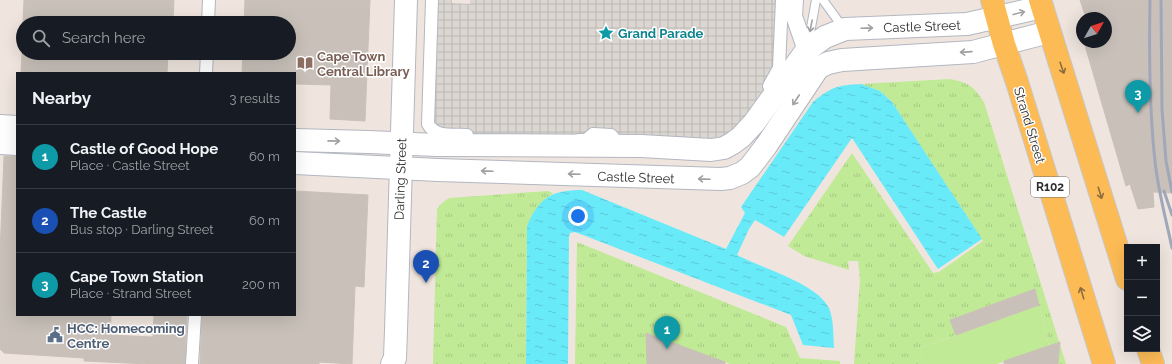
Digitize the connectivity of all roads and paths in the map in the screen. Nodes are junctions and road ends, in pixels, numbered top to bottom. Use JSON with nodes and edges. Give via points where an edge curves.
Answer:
{"nodes":[{"id":1,"x":209,"y":0,"type":"edge"},
{"id":2,"x":406,"y":0,"type":"edge"},
{"id":3,"x":432,"y":0,"type":"edge"},
{"id":4,"x":782,"y":0,"type":"edge"},
{"id":5,"x":795,"y":0,"type":"edge"},
{"id":6,"x":816,"y":0,"type":"edge"},
{"id":7,"x":823,"y":0,"type":"edge"},
{"id":8,"x":1041,"y":4,"type":"edge"},
{"id":9,"x":995,"y":9,"type":"edge"},
{"id":10,"x":208,"y":16,"type":"edge"},
{"id":11,"x":845,"y":29,"type":"junction"},
{"id":12,"x":1049,"y":32,"type":"junction"},
{"id":13,"x":1004,"y":44,"type":"junction"},
{"id":14,"x":207,"y":60,"type":"edge"},
{"id":15,"x":812,"y":60,"type":"junction"},
{"id":16,"x":206,"y":72,"type":"edge"},
{"id":17,"x":0,"y":126,"type":"edge"},
{"id":18,"x":16,"y":127,"type":"edge"},
{"id":19,"x":296,"y":140,"type":"edge"},
{"id":20,"x":0,"y":143,"type":"edge"},
{"id":21,"x":402,"y":143,"type":"junction"},
{"id":22,"x":16,"y":144,"type":"edge"},
{"id":23,"x":296,"y":163,"type":"edge"},
{"id":24,"x":400,"y":167,"type":"junction"},
{"id":25,"x":1124,"y":269,"type":"edge"},
{"id":26,"x":195,"y":316,"type":"edge"},
{"id":27,"x":1149,"y":352,"type":"edge"},
{"id":28,"x":395,"y":362,"type":"edge"},
{"id":29,"x":192,"y":364,"type":"edge"},
{"id":30,"x":1104,"y":364,"type":"edge"},
{"id":31,"x":1153,"y":364,"type":"edge"}],
"edges":[{"from":1,"to":10,"type":"street"},
{"from":2,"to":21,"type":"main road","name":"Darling Street"},
{"from":3,"to":4,"type":"street","via":[[428,124],[436,132],[586,140],[593,134],[611,135],[617,142],[653,143],[660,136],[679,138],[684,144],[716,145],[734,138],[779,68]]},
{"from":5,"to":15,"type":"street","via":[[794,16]]},
{"from":6,"to":15,"type":"lane","one_way":true},
{"from":7,"to":11,"type":"lane"},
{"from":9,"to":8,"type":"main road","name":"Castle Street","one_way":true},
{"from":8,"to":12,"type":"main road"},
{"from":11,"to":9,"type":"main road","name":"Castle Street","one_way":true,"via":[[967,24]]},
{"from":9,"to":13,"type":"main road","name":"Strand Street","number":"R102"},
{"from":11,"to":15,"type":"main road","name":"Castle Street","via":[[825,37]]},
{"from":12,"to":13,"type":"main road"},
{"from":12,"to":25,"type":"main road","one_way":true,"via":[[1072,98]]},
{"from":13,"to":15,"type":"main road","one_way":true,"via":[[973,52],[828,63]]},
{"from":30,"to":13,"type":"main road","name":"Strand Street","number":"R102","one_way":true},
{"from":14,"to":16,"type":"street"},
{"from":15,"to":21,"type":"main road","name":"Castle Street","via":[[741,137],[724,148],[712,150],[641,146]]},
{"from":15,"to":24,"type":"main road","name":"Castle Street","one_way":true,"via":[[758,157],[746,170],[730,178],[632,177]]},
{"from":17,"to":18,"type":"main road"},
{"from":19,"to":21,"type":"main road","name":"Castle Street","one_way":true},
{"from":20,"to":22,"type":"main road"},
{"from":21,"to":24,"type":"main road","name":"Darling Street"},
{"from":23,"to":24,"type":"main road","name":"Castle Street"},
{"from":24,"to":28,"type":"main road","name":"Darling Street"},
{"from":26,"to":29,"type":"street"},
{"from":27,"to":31,"type":"main road"}]}
